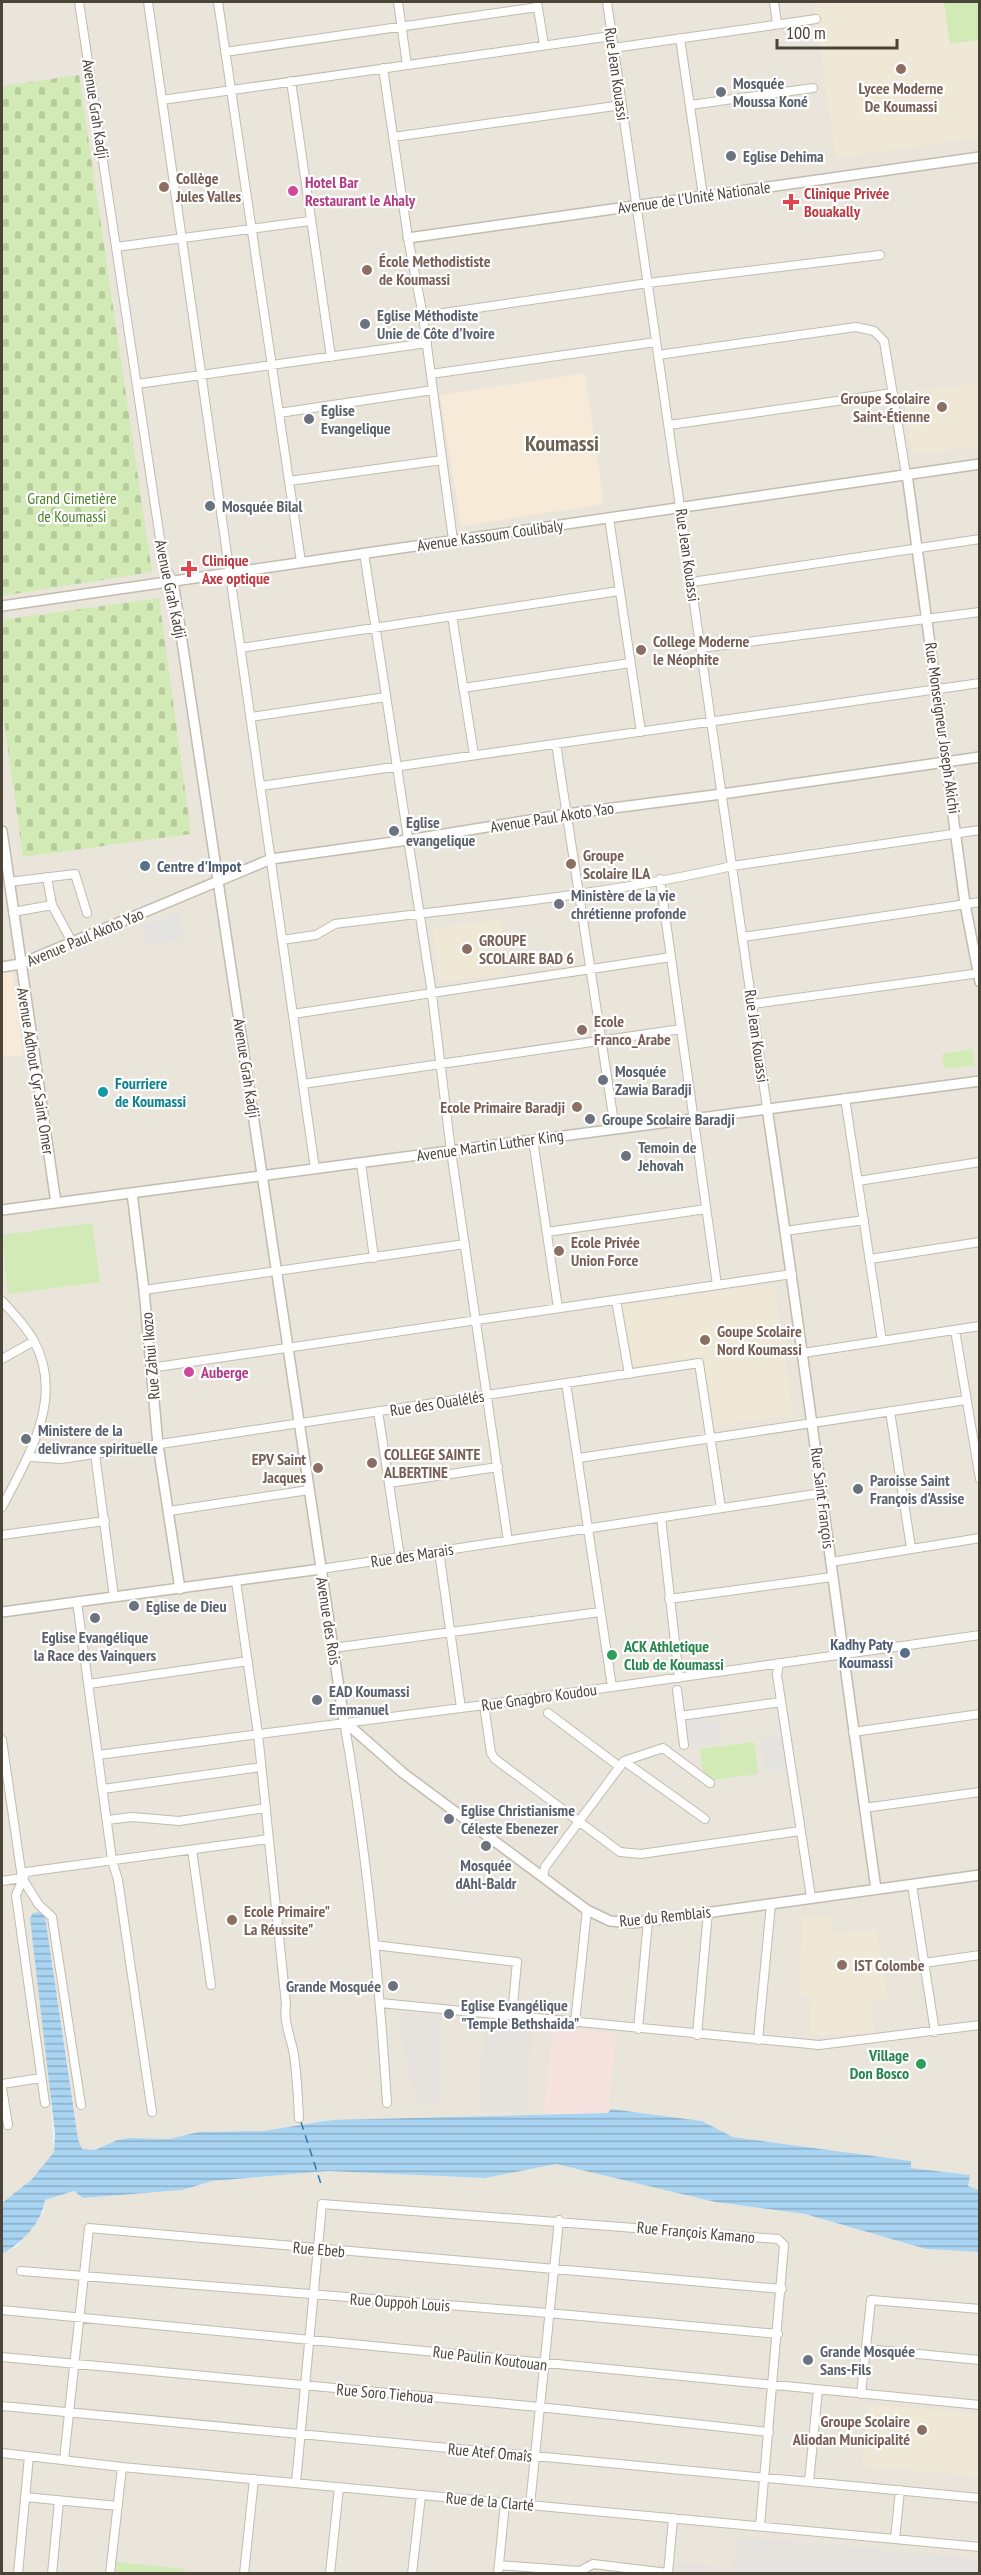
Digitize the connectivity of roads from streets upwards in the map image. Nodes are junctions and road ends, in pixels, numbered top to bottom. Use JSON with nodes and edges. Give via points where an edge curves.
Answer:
{"nodes":[{"id":1,"x":80,"y":2,"type":"edge"},
{"id":2,"x":148,"y":2,"type":"edge"},
{"id":3,"x":218,"y":2,"type":"edge"},
{"id":4,"x":398,"y":2,"type":"edge"},
{"id":5,"x":607,"y":2,"type":"edge"},
{"id":6,"x":774,"y":2,"type":"edge"},
{"id":7,"x":537,"y":4,"type":"edge"},
{"id":8,"x":816,"y":19,"type":"dead end"},
{"id":9,"x":777,"y":24,"type":"junction"},
{"id":10,"x":401,"y":27,"type":"junction"},
{"id":11,"x":612,"y":36,"type":"junction"},
{"id":12,"x":680,"y":38,"type":"junction"},
{"id":13,"x":544,"y":45,"type":"junction"},
{"id":14,"x":613,"y":48,"type":"junction"},
{"id":15,"x":225,"y":52,"type":"junction"},
{"id":16,"x":407,"y":65,"type":"junction"},
{"id":17,"x":383,"y":68,"type":"junction"},
{"id":18,"x":291,"y":81,"type":"junction"},
{"id":19,"x":813,"y":88,"type":"dead end"},
{"id":20,"x":231,"y":90,"type":"junction"},
{"id":21,"x":162,"y":100,"type":"junction"},
{"id":22,"x":622,"y":105,"type":"junction"},
{"id":23,"x":690,"y":105,"type":"junction"},
{"id":24,"x":393,"y":137,"type":"junction"},
{"id":25,"x":980,"y":157,"type":"edge"},
{"id":26,"x":703,"y":196,"type":"junction"},
{"id":27,"x":637,"y":206,"type":"junction"},
{"id":28,"x":310,"y":221,"type":"junction"},
{"id":29,"x":252,"y":229,"type":"junction"},
{"id":30,"x":182,"y":238,"type":"junction"},
{"id":31,"x":408,"y":238,"type":"junction"},
{"id":32,"x":116,"y":247,"type":"junction"},
{"id":33,"x":880,"y":255,"type":"dead end"},
{"id":34,"x":648,"y":283,"type":"junction"},
{"id":35,"x":423,"y":316,"type":"junction"},
{"id":36,"x":656,"y":342,"type":"junction"},
{"id":37,"x":427,"y":343,"type":"junction"},
{"id":38,"x":658,"y":355,"type":"junction"},
{"id":39,"x":331,"y":357,"type":"junction"},
{"id":40,"x":272,"y":365,"type":"junction"},
{"id":41,"x":431,"y":374,"type":"junction"},
{"id":42,"x":202,"y":375,"type":"junction"},
{"id":43,"x":137,"y":384,"type":"junction"},
{"id":44,"x":433,"y":390,"type":"junction"},
{"id":45,"x":893,"y":393,"type":"junction"},
{"id":46,"x":279,"y":413,"type":"junction"},
{"id":47,"x":669,"y":425,"type":"junction"},
{"id":48,"x":442,"y":460,"type":"junction"},
{"id":49,"x":980,"y":464,"type":"edge"},
{"id":50,"x":906,"y":474,"type":"junction"},
{"id":51,"x":289,"y":481,"type":"junction"},
{"id":52,"x":681,"y":507,"type":"junction"},
{"id":53,"x":609,"y":518,"type":"junction"},
{"id":54,"x":980,"y":539,"type":"edge"},
{"id":55,"x":453,"y":540,"type":"junction"},
{"id":56,"x":918,"y":548,"type":"junction"},
{"id":57,"x":364,"y":553,"type":"junction"},
{"id":58,"x":301,"y":562,"type":"junction"},
{"id":59,"x":230,"y":573,"type":"junction"},
{"id":60,"x":173,"y":581,"type":"junction"},
{"id":61,"x":692,"y":582,"type":"junction"},
{"id":62,"x":619,"y":591,"type":"junction"},
{"id":63,"x":2,"y":606,"type":"edge"},
{"id":64,"x":980,"y":612,"type":"edge"},
{"id":65,"x":452,"y":616,"type":"junction"},
{"id":66,"x":928,"y":620,"type":"junction"},
{"id":67,"x":375,"y":628,"type":"junction"},
{"id":68,"x":241,"y":648,"type":"junction"},
{"id":69,"x":702,"y":648,"type":"junction"},
{"id":70,"x":630,"y":663,"type":"junction"},
{"id":71,"x":980,"y":683,"type":"edge"},
{"id":72,"x":463,"y":688,"type":"junction"},
{"id":73,"x":937,"y":689,"type":"junction"},
{"id":74,"x":386,"y":697,"type":"junction"},
{"id":75,"x":251,"y":717,"type":"junction"},
{"id":76,"x":712,"y":721,"type":"junction"},
{"id":77,"x":640,"y":732,"type":"junction"},
{"id":78,"x":556,"y":744,"type":"junction"},
{"id":79,"x":474,"y":755,"type":"junction"},
{"id":80,"x":980,"y":757,"type":"edge"},
{"id":81,"x":946,"y":761,"type":"junction"},
{"id":82,"x":397,"y":766,"type":"junction"},
{"id":83,"x":261,"y":786,"type":"junction"},
{"id":84,"x":722,"y":794,"type":"junction"},
{"id":85,"x":566,"y":814,"type":"junction"},
{"id":86,"x":980,"y":830,"type":"edge"},
{"id":87,"x":2,"y":831,"type":"edge"},
{"id":88,"x":957,"y":834,"type":"junction"},
{"id":89,"x":408,"y":840,"type":"junction"},
{"id":90,"x":271,"y":859,"type":"junction"},
{"id":91,"x":732,"y":866,"type":"junction"},
{"id":92,"x":47,"y":877,"type":"junction"},
{"id":93,"x":660,"y":879,"type":"junction"},
{"id":94,"x":219,"y":880,"type":"junction"},
{"id":95,"x":9,"y":882,"type":"junction"},
{"id":96,"x":579,"y":892,"type":"junction"},
{"id":97,"x":980,"y":902,"type":"edge"},
{"id":98,"x":965,"y":903,"type":"junction"},
{"id":99,"x":52,"y":905,"type":"junction"},
{"id":100,"x":13,"y":912,"type":"junction"},
{"id":101,"x":87,"y":913,"type":"dead end"},
{"id":102,"x":419,"y":913,"type":"junction"},
{"id":103,"x":742,"y":937,"type":"junction"},
{"id":104,"x":282,"y":940,"type":"junction"},
{"id":105,"x":72,"y":942,"type":"junction"},
{"id":106,"x":671,"y":957,"type":"junction"},
{"id":107,"x":20,"y":964,"type":"junction"},
{"id":108,"x":2,"y":967,"type":"edge"},
{"id":109,"x":590,"y":970,"type":"junction"},
{"id":110,"x":979,"y":976,"type":"edge"},
{"id":111,"x":432,"y":994,"type":"junction"},
{"id":112,"x":753,"y":1004,"type":"junction"},
{"id":113,"x":293,"y":1014,"type":"junction"},
{"id":114,"x":681,"y":1029,"type":"junction"},
{"id":115,"x":602,"y":1041,"type":"junction"},
{"id":116,"x":440,"y":1064,"type":"junction"},
{"id":117,"x":980,"y":1081,"type":"edge"},
{"id":118,"x":303,"y":1084,"type":"junction"},
{"id":119,"x":845,"y":1098,"type":"junction"},
{"id":120,"x":767,"y":1108,"type":"junction"},
{"id":121,"x":692,"y":1119,"type":"junction"},
{"id":122,"x":615,"y":1129,"type":"junction"},
{"id":123,"x":533,"y":1140,"type":"junction"},
{"id":124,"x":451,"y":1151,"type":"junction"},
{"id":125,"x":980,"y":1162,"type":"edge"},
{"id":126,"x":361,"y":1163,"type":"junction"},
{"id":127,"x":315,"y":1169,"type":"junction"},
{"id":128,"x":264,"y":1176,"type":"junction"},
{"id":129,"x":858,"y":1181,"type":"junction"},
{"id":130,"x":132,"y":1193,"type":"junction"},
{"id":131,"x":56,"y":1203,"type":"junction"},
{"id":132,"x":706,"y":1209,"type":"junction"},
{"id":133,"x":2,"y":1210,"type":"edge"},
{"id":134,"x":864,"y":1220,"type":"junction"},
{"id":135,"x":785,"y":1231,"type":"junction"},
{"id":136,"x":547,"y":1232,"type":"junction"},
{"id":137,"x":980,"y":1242,"type":"edge"},
{"id":138,"x":465,"y":1245,"type":"junction"},
{"id":139,"x":375,"y":1258,"type":"junction"},
{"id":140,"x":870,"y":1258,"type":"junction"},
{"id":141,"x":277,"y":1270,"type":"junction"},
{"id":142,"x":792,"y":1274,"type":"junction"},
{"id":143,"x":717,"y":1285,"type":"junction"},
{"id":144,"x":144,"y":1290,"type":"junction"},
{"id":145,"x":616,"y":1300,"type":"junction"},
{"id":146,"x":2,"y":1301,"type":"edge"},
{"id":147,"x":558,"y":1308,"type":"junction"},
{"id":148,"x":476,"y":1320,"type":"junction"},
{"id":149,"x":980,"y":1326,"type":"edge"},
{"id":150,"x":955,"y":1330,"type":"junction"},
{"id":151,"x":34,"y":1341,"type":"junction"},
{"id":152,"x":882,"y":1341,"type":"junction"},
{"id":153,"x":288,"y":1348,"type":"junction"},
{"id":154,"x":803,"y":1353,"type":"junction"},
{"id":155,"x":2,"y":1359,"type":"edge"},
{"id":156,"x":150,"y":1368,"type":"junction"},
{"id":157,"x":629,"y":1374,"type":"junction"},
{"id":158,"x":566,"y":1383,"type":"junction"},
{"id":159,"x":487,"y":1395,"type":"junction"},
{"id":160,"x":966,"y":1400,"type":"junction"},
{"id":161,"x":890,"y":1411,"type":"junction"},
{"id":162,"x":378,"y":1412,"type":"junction"},
{"id":163,"x":813,"y":1422,"type":"junction"},
{"id":164,"x":299,"y":1423,"type":"junction"},
{"id":165,"x":710,"y":1438,"type":"junction"},
{"id":166,"x":158,"y":1444,"type":"junction"},
{"id":167,"x":95,"y":1454,"type":"junction"},
{"id":168,"x":30,"y":1457,"type":"junction"},
{"id":169,"x":579,"y":1458,"type":"junction"},
{"id":170,"x":498,"y":1467,"type":"junction"},
{"id":171,"x":979,"y":1468,"type":"edge"},
{"id":172,"x":980,"y":1479,"type":"edge"},
{"id":173,"x":389,"y":1483,"type":"junction"},
{"id":174,"x":309,"y":1490,"type":"junction"},
{"id":175,"x":822,"y":1493,"type":"junction"},
{"id":176,"x":2,"y":1507,"type":"edge"},
{"id":177,"x":721,"y":1508,"type":"junction"},
{"id":178,"x":170,"y":1511,"type":"junction"},
{"id":179,"x":662,"y":1517,"type":"junction"},
{"id":180,"x":105,"y":1521,"type":"junction"},
{"id":181,"x":589,"y":1528,"type":"junction"},
{"id":182,"x":2,"y":1535,"type":"edge"},
{"id":183,"x":980,"y":1538,"type":"edge"},
{"id":184,"x":508,"y":1541,"type":"junction"},
{"id":185,"x":911,"y":1548,"type":"junction"},
{"id":186,"x":439,"y":1551,"type":"junction"},
{"id":187,"x":400,"y":1557,"type":"junction"},
{"id":188,"x":831,"y":1562,"type":"junction"},
{"id":189,"x":321,"y":1569,"type":"junction"},
{"id":190,"x":832,"y":1576,"type":"junction"},
{"id":191,"x":236,"y":1581,"type":"junction"},
{"id":192,"x":180,"y":1589,"type":"junction"},
{"id":193,"x":114,"y":1597,"type":"junction"},
{"id":194,"x":669,"y":1599,"type":"junction"},
{"id":195,"x":77,"y":1602,"type":"junction"},
{"id":196,"x":2,"y":1612,"type":"edge"},
{"id":197,"x":600,"y":1612,"type":"junction"},
{"id":198,"x":450,"y":1632,"type":"junction"},
{"id":199,"x":980,"y":1635,"type":"edge"},
{"id":200,"x":333,"y":1648,"type":"junction"},
{"id":201,"x":842,"y":1654,"type":"junction"},
{"id":202,"x":248,"y":1661,"type":"junction"},
{"id":203,"x":779,"y":1663,"type":"junction"},
{"id":204,"x":679,"y":1677,"type":"junction"},
{"id":205,"x":89,"y":1684,"type":"junction"},
{"id":206,"x":612,"y":1687,"type":"junction"},
{"id":207,"x":677,"y":1690,"type":"dead end"},
{"id":208,"x":781,"y":1702,"type":"junction"},
{"id":209,"x":484,"y":1705,"type":"junction"},
{"id":210,"x":461,"y":1708,"type":"junction"},
{"id":211,"x":548,"y":1713,"type":"dead end"},
{"id":212,"x":980,"y":1714,"type":"edge"},
{"id":213,"x":680,"y":1716,"type":"junction"},
{"id":214,"x":344,"y":1721,"type":"junction"},
{"id":215,"x":853,"y":1732,"type":"junction"},
{"id":216,"x":258,"y":1734,"type":"junction"},
{"id":217,"x":2,"y":1740,"type":"edge"},
{"id":218,"x":684,"y":1745,"type":"dead end"},
{"id":219,"x":98,"y":1755,"type":"junction"},
{"id":220,"x":622,"y":1764,"type":"junction"},
{"id":221,"x":261,"y":1767,"type":"junction"},
{"id":222,"x":710,"y":1783,"type":"dead end"},
{"id":223,"x":103,"y":1789,"type":"junction"},
{"id":224,"x":980,"y":1792,"type":"edge"},
{"id":225,"x":266,"y":1808,"type":"junction"},
{"id":226,"x":864,"y":1808,"type":"junction"},
{"id":227,"x":107,"y":1820,"type":"junction"},
{"id":228,"x":705,"y":1820,"type":"dead end"},
{"id":229,"x":579,"y":1823,"type":"junction"},
{"id":230,"x":800,"y":1831,"type":"junction"},
{"id":231,"x":269,"y":1839,"type":"junction"},
{"id":232,"x":192,"y":1850,"type":"junction"},
{"id":233,"x":112,"y":1860,"type":"junction"},
{"id":234,"x":980,"y":1875,"type":"edge"},
{"id":235,"x":543,"y":1877,"type":"junction"},
{"id":236,"x":22,"y":1878,"type":"junction"},
{"id":237,"x":2,"y":1881,"type":"edge"},
{"id":238,"x":912,"y":1885,"type":"junction"},
{"id":239,"x":876,"y":1889,"type":"junction"},
{"id":240,"x":811,"y":1897,"type":"junction"},
{"id":241,"x":771,"y":1904,"type":"junction"},
{"id":242,"x":587,"y":1910,"type":"junction"},
{"id":243,"x":708,"y":1912,"type":"junction"},
{"id":244,"x":648,"y":1921,"type":"junction"},
{"id":245,"x":374,"y":1945,"type":"junction"},
{"id":246,"x":980,"y":1955,"type":"edge"},
{"id":247,"x":924,"y":1963,"type":"junction"},
{"id":248,"x":211,"y":1985,"type":"dead end"},
{"id":249,"x":380,"y":2003,"type":"junction"},
{"id":250,"x":512,"y":2015,"type":"junction"},
{"id":251,"x":575,"y":2023,"type":"junction"},
{"id":252,"x":980,"y":2025,"type":"edge"},
{"id":253,"x":638,"y":2030,"type":"junction"},
{"id":254,"x":935,"y":2032,"type":"junction"},
{"id":255,"x":697,"y":2034,"type":"junction"},
{"id":256,"x":758,"y":2040,"type":"junction"},
{"id":257,"x":41,"y":2078,"type":"junction"},
{"id":258,"x":2,"y":2086,"type":"edge"},
{"id":259,"x":45,"y":2103,"type":"dead end"},
{"id":260,"x":387,"y":2103,"type":"dead end"},
{"id":261,"x":81,"y":2105,"type":"dead end"},
{"id":262,"x":152,"y":2112,"type":"dead end"},
{"id":263,"x":299,"y":2118,"type":"dead end"},
{"id":264,"x":8,"y":2125,"type":"dead end"},
{"id":265,"x":559,"y":2220,"type":"junction"},
{"id":266,"x":318,"y":2249,"type":"junction"},
{"id":267,"x":552,"y":2268,"type":"junction"},
{"id":268,"x":21,"y":2271,"type":"dead end"},
{"id":269,"x":83,"y":2275,"type":"junction"},
{"id":270,"x":782,"y":2289,"type":"junction"},
{"id":271,"x":314,"y":2295,"type":"junction"},
{"id":272,"x":980,"y":2309,"type":"edge"},
{"id":273,"x":2,"y":2310,"type":"edge"},
{"id":274,"x":548,"y":2313,"type":"junction"},
{"id":275,"x":79,"y":2317,"type":"junction"},
{"id":276,"x":778,"y":2334,"type":"junction"},
{"id":277,"x":310,"y":2339,"type":"junction"},
{"id":278,"x":866,"y":2349,"type":"junction"},
{"id":279,"x":2,"y":2357,"type":"edge"},
{"id":280,"x":980,"y":2360,"type":"edge"},
{"id":281,"x":542,"y":2364,"type":"junction"},
{"id":282,"x":74,"y":2365,"type":"junction"},
{"id":283,"x":306,"y":2386,"type":"junction"},
{"id":284,"x":773,"y":2386,"type":"junction"},
{"id":285,"x":818,"y":2390,"type":"junction"},
{"id":286,"x":861,"y":2394,"type":"junction"},
{"id":287,"x":980,"y":2405,"type":"edge"},
{"id":288,"x":2,"y":2406,"type":"edge"},
{"id":289,"x":539,"y":2407,"type":"junction"},
{"id":290,"x":70,"y":2413,"type":"junction"},
{"id":291,"x":769,"y":2432,"type":"junction"},
{"id":292,"x":300,"y":2435,"type":"junction"},
{"id":293,"x":2,"y":2453,"type":"edge"},
{"id":294,"x":29,"y":2456,"type":"junction"},
{"id":295,"x":534,"y":2456,"type":"junction"},
{"id":296,"x":64,"y":2460,"type":"junction"},
{"id":297,"x":122,"y":2467,"type":"junction"},
{"id":298,"x":764,"y":2478,"type":"junction"},
{"id":299,"x":254,"y":2479,"type":"junction"},
{"id":300,"x":809,"y":2482,"type":"junction"},
{"id":301,"x":296,"y":2483,"type":"junction"},
{"id":302,"x":339,"y":2487,"type":"junction"},
{"id":303,"x":900,"y":2490,"type":"junction"},
{"id":304,"x":421,"y":2495,"type":"junction"},
{"id":305,"x":25,"y":2497,"type":"junction"},
{"id":306,"x":980,"y":2498,"type":"edge"},
{"id":307,"x":59,"y":2501,"type":"junction"},
{"id":308,"x":505,"y":2503,"type":"junction"},
{"id":309,"x":530,"y":2505,"type":"junction"},
{"id":310,"x":118,"y":2506,"type":"junction"},
{"id":311,"x":673,"y":2518,"type":"junction"},
{"id":312,"x":760,"y":2526,"type":"junction"},
{"id":313,"x":895,"y":2539,"type":"junction"},
{"id":314,"x":980,"y":2547,"type":"edge"},
{"id":315,"x":499,"y":2569,"type":"edge"},
{"id":316,"x":580,"y":2572,"type":"edge"},
{"id":317,"x":668,"y":2573,"type":"edge"},
{"id":318,"x":18,"y":2574,"type":"edge"},
{"id":319,"x":52,"y":2574,"type":"edge"},
{"id":320,"x":110,"y":2574,"type":"edge"},
{"id":321,"x":244,"y":2574,"type":"edge"},
{"id":322,"x":330,"y":2574,"type":"edge"},
{"id":323,"x":412,"y":2574,"type":"edge"}],
"edges":[{"from":1,"to":32,"type":"street","name":"Avenue Grah Kadji"},
{"from":2,"to":21,"type":"street"},
{"from":3,"to":15,"type":"street"},
{"from":4,"to":10,"type":"street"},
{"from":5,"to":11,"type":"street","name":"Rue Jean Kouassi"},
{"from":6,"to":9,"type":"street"},
{"from":7,"to":10,"type":"street"},
{"from":7,"to":13,"type":"street"},
{"from":8,"to":9,"type":"street"},
{"from":9,"to":12,"type":"street"},
{"from":10,"to":15,"type":"street"},
{"from":10,"to":16,"type":"street"},
{"from":11,"to":13,"type":"street"},
{"from":11,"to":14,"type":"street","name":"Rue Jean Kouassi"},
{"from":12,"to":14,"type":"street"},
{"from":12,"to":23,"type":"street"},
{"from":13,"to":16,"type":"street"},
{"from":14,"to":22,"type":"street","name":"Rue Jean Kouassi"},
{"from":15,"to":20,"type":"street"},
{"from":16,"to":17,"type":"street"},
{"from":17,"to":18,"type":"street"},
{"from":17,"to":24,"type":"street"},
{"from":18,"to":20,"type":"street"},
{"from":18,"to":28,"type":"street"},
{"from":19,"to":23,"type":"street"},
{"from":20,"to":21,"type":"street"},
{"from":20,"to":29,"type":"street"},
{"from":21,"to":30,"type":"street"},
{"from":22,"to":24,"type":"street"},
{"from":22,"to":27,"type":"street","name":"Rue Jean Kouassi"},
{"from":23,"to":26,"type":"street"},
{"from":24,"to":31,"type":"street"},
{"from":25,"to":26,"type":"street","name":"Avenue de l'Unité Nationale"},
{"from":26,"to":27,"type":"street","name":"Avenue de l'Unité Nationale"},
{"from":27,"to":31,"type":"street","name":"Avenue de l'Unité Nationale"},
{"from":27,"to":34,"type":"street","name":"Rue Jean Kouassi"},
{"from":28,"to":29,"type":"street"},
{"from":28,"to":39,"type":"street"},
{"from":29,"to":30,"type":"street"},
{"from":29,"to":40,"type":"street"},
{"from":30,"to":32,"type":"street"},
{"from":30,"to":42,"type":"street"},
{"from":31,"to":35,"type":"street"},
{"from":32,"to":43,"type":"street","name":"Avenue Grah Kadji"},
{"from":33,"to":34,"type":"street"},
{"from":34,"to":35,"type":"street"},
{"from":34,"to":36,"type":"street","name":"Rue Jean Kouassi"},
{"from":35,"to":37,"type":"street"},
{"from":36,"to":38,"type":"street","name":"Rue Jean Kouassi"},
{"from":36,"to":41,"type":"street"},
{"from":37,"to":39,"type":"street"},
{"from":37,"to":41,"type":"street"},
{"from":38,"to":45,"type":"street","name":"Rue Monseigneur Joseph Akichi","via":[[856,327],[874,331],[884,341]]},
{"from":38,"to":47,"type":"street","name":"Rue Jean Kouassi"},
{"from":39,"to":40,"type":"street"},
{"from":40,"to":42,"type":"street"},
{"from":40,"to":46,"type":"street"},
{"from":41,"to":44,"type":"street"},
{"from":42,"to":43,"type":"street"},
{"from":42,"to":59,"type":"street"},
{"from":43,"to":60,"type":"street","name":"Avenue Grah Kadji","via":[[164,565]]},
{"from":44,"to":46,"type":"street"},
{"from":44,"to":48,"type":"street"},
{"from":45,"to":47,"type":"street"},
{"from":45,"to":50,"type":"street","name":"Rue Monseigneur Joseph Akichi"},
{"from":46,"to":51,"type":"street"},
{"from":47,"to":52,"type":"street","name":"Rue Jean Kouassi"},
{"from":48,"to":51,"type":"street"},
{"from":48,"to":55,"type":"street"},
{"from":49,"to":50,"type":"street","name":"Avenue Kassoum Coulibaly"},
{"from":50,"to":52,"type":"street","name":"Avenue Kassoum Coulibaly"},
{"from":50,"to":56,"type":"street","name":"Rue Monseigneur Joseph Akichi"},
{"from":51,"to":58,"type":"street"},
{"from":52,"to":53,"type":"street","name":"Avenue Kassoum Coulibaly"},
{"from":52,"to":61,"type":"street","name":"Rue Jean Kouassi"},
{"from":53,"to":55,"type":"street","name":"Avenue Kassoum Coulibaly"},
{"from":53,"to":62,"type":"street"},
{"from":54,"to":56,"type":"street"},
{"from":55,"to":57,"type":"street","name":"Avenue Kassoum Coulibaly"},
{"from":56,"to":61,"type":"street"},
{"from":56,"to":66,"type":"street","name":"Rue Monseigneur Joseph Akichi"},
{"from":57,"to":58,"type":"street","name":"Avenue Kassoum Coulibaly"},
{"from":57,"to":67,"type":"street"},
{"from":58,"to":59,"type":"street","name":"Avenue Kassoum Coulibaly"},
{"from":59,"to":60,"type":"street","name":"Avenue Kassoum Coulibaly"},
{"from":59,"to":68,"type":"street"},
{"from":60,"to":63,"type":"street","name":"Avenue Kassoum Coulibaly"},
{"from":60,"to":94,"type":"street","name":"Avenue Grah Kadji"},
{"from":61,"to":69,"type":"street","name":"Rue Jean Kouassi"},
{"from":62,"to":65,"type":"street"},
{"from":62,"to":70,"type":"street"},
{"from":64,"to":66,"type":"street"},
{"from":65,"to":67,"type":"street"},
{"from":65,"to":72,"type":"street"},
{"from":66,"to":69,"type":"street"},
{"from":66,"to":73,"type":"street","name":"Rue Monseigneur Joseph Akichi"},
{"from":67,"to":68,"type":"street"},
{"from":67,"to":74,"type":"street"},
{"from":68,"to":75,"type":"street"},
{"from":69,"to":76,"type":"street","name":"Rue Jean Kouassi"},
{"from":70,"to":72,"type":"street"},
{"from":70,"to":77,"type":"street"},
{"from":71,"to":73,"type":"street"},
{"from":72,"to":79,"type":"street"},
{"from":73,"to":76,"type":"street"},
{"from":73,"to":81,"type":"street","name":"Rue Monseigneur Joseph Akichi"},
{"from":74,"to":75,"type":"street"},
{"from":74,"to":82,"type":"street"},
{"from":75,"to":83,"type":"street"},
{"from":76,"to":77,"type":"street"},
{"from":76,"to":84,"type":"street","name":"Rue Jean Kouassi"},
{"from":77,"to":78,"type":"street"},
{"from":78,"to":79,"type":"street"},
{"from":78,"to":85,"type":"street"},
{"from":79,"to":82,"type":"street"},
{"from":80,"to":81,"type":"street","name":"Avenue Paul Akoto Yao"},
{"from":81,"to":84,"type":"street","name":"Avenue Paul Akoto Yao"},
{"from":81,"to":88,"type":"street","name":"Rue Monseigneur Joseph Akichi"},
{"from":82,"to":83,"type":"street"},
{"from":82,"to":89,"type":"street"},
{"from":83,"to":90,"type":"street"},
{"from":84,"to":85,"type":"street","name":"Avenue Paul Akoto Yao"},
{"from":84,"to":91,"type":"street","name":"Rue Jean Kouassi"},
{"from":85,"to":89,"type":"street","name":"Avenue Paul Akoto Yao"},
{"from":85,"to":96,"type":"street"},
{"from":86,"to":88,"type":"street"},
{"from":87,"to":95,"type":"street","name":"Avenue Adhout Cyr Saint Omer"},
{"from":88,"to":91,"type":"street"},
{"from":88,"to":98,"type":"street","name":"Rue Monseigneur Joseph Akichi"},
{"from":89,"to":90,"type":"street","name":"Avenue Paul Akoto Yao"},
{"from":89,"to":102,"type":"street"},
{"from":90,"to":94,"type":"street","name":"Avenue Paul Akoto Yao"},
{"from":90,"to":104,"type":"street"},
{"from":91,"to":93,"type":"street"},
{"from":91,"to":103,"type":"street","name":"Rue Jean Kouassi"},
{"from":92,"to":95,"type":"street"},
{"from":92,"to":99,"type":"street"},
{"from":92,"to":101,"type":"street","via":[[75,874]]},
{"from":93,"to":96,"type":"street"},
{"from":93,"to":106,"type":"street"},
{"from":94,"to":105,"type":"street","name":"Avenue Paul Akoto Yao"},
{"from":94,"to":128,"type":"street","name":"Avenue Grah Kadji"},
{"from":95,"to":100,"type":"street","name":"Avenue Adhout Cyr Saint Omer"},
{"from":96,"to":102,"type":"street"},
{"from":96,"to":109,"type":"street"},
{"from":97,"to":98,"type":"street"},
{"from":98,"to":103,"type":"street"},
{"from":98,"to":110,"type":"street","name":"Rue Monseigneur Joseph Akichi"},
{"from":99,"to":100,"type":"street"},
{"from":99,"to":105,"type":"street"},
{"from":100,"to":107,"type":"street","name":"Avenue Adhout Cyr Saint Omer"},
{"from":102,"to":104,"type":"street","via":[[335,924],[316,935]]},
{"from":102,"to":111,"type":"street"},
{"from":103,"to":112,"type":"street","name":"Rue Jean Kouassi"},
{"from":104,"to":113,"type":"street"},
{"from":105,"to":107,"type":"street","name":"Avenue Paul Akoto Yao"},
{"from":106,"to":109,"type":"street"},
{"from":106,"to":114,"type":"street"},
{"from":107,"to":108,"type":"street","name":"Avenue Paul Akoto Yao"},
{"from":107,"to":131,"type":"street","name":"Avenue Adhout Cyr Saint Omer"},
{"from":109,"to":111,"type":"street"},
{"from":109,"to":115,"type":"street"},
{"from":110,"to":112,"type":"street"},
{"from":111,"to":113,"type":"street"},
{"from":111,"to":116,"type":"street"},
{"from":112,"to":120,"type":"street","name":"Rue Jean Kouassi"},
{"from":113,"to":118,"type":"street"},
{"from":114,"to":115,"type":"street"},
{"from":114,"to":121,"type":"street"},
{"from":115,"to":116,"type":"street"},
{"from":115,"to":122,"type":"street"},
{"from":116,"to":118,"type":"street"},
{"from":116,"to":124,"type":"street"},
{"from":117,"to":119,"type":"street","name":"Avenue Martin Luther King"},
{"from":118,"to":127,"type":"street"},
{"from":119,"to":120,"type":"street","name":"Avenue Martin Luther King"},
{"from":119,"to":129,"type":"street"},
{"from":120,"to":121,"type":"street","name":"Avenue Martin Luther King"},
{"from":120,"to":135,"type":"street","name":"Rue Saint François"},
{"from":121,"to":122,"type":"street","name":"Avenue Martin Luther King"},
{"from":121,"to":132,"type":"street"},
{"from":122,"to":123,"type":"street","name":"Avenue Martin Luther King"},
{"from":123,"to":124,"type":"street","name":"Avenue Martin Luther King"},
{"from":123,"to":136,"type":"street"},
{"from":124,"to":126,"type":"street","name":"Avenue Martin Luther King"},
{"from":124,"to":138,"type":"street"},
{"from":125,"to":129,"type":"street"},
{"from":126,"to":127,"type":"street","name":"Avenue Martin Luther King"},
{"from":126,"to":139,"type":"street"},
{"from":127,"to":128,"type":"street","name":"Avenue Martin Luther King"},
{"from":128,"to":130,"type":"street","name":"Avenue Martin Luther King"},
{"from":128,"to":141,"type":"street","name":"Avenue des Rois"},
{"from":129,"to":134,"type":"street"},
{"from":130,"to":131,"type":"street","name":"Avenue Martin Luther King"},
{"from":130,"to":144,"type":"street","name":"Rue Zahui Ikozo"},
{"from":131,"to":133,"type":"street","name":"Avenue Martin Luther King"},
{"from":132,"to":136,"type":"street"},
{"from":132,"to":143,"type":"street"},
{"from":134,"to":135,"type":"street"},
{"from":134,"to":140,"type":"street"},
{"from":135,"to":142,"type":"street","name":"Rue Saint François"},
{"from":136,"to":147,"type":"street"},
{"from":137,"to":140,"type":"street"},
{"from":138,"to":139,"type":"street"},
{"from":138,"to":148,"type":"street"},
{"from":139,"to":141,"type":"street"},
{"from":140,"to":152,"type":"street"},
{"from":141,"to":144,"type":"street"},
{"from":141,"to":153,"type":"street","name":"Avenue des Rois"},
{"from":142,"to":143,"type":"street"},
{"from":142,"to":154,"type":"street","name":"Rue Saint François"},
{"from":143,"to":145,"type":"street"},
{"from":144,"to":156,"type":"street","name":"Rue Zahui Ikozo"},
{"from":145,"to":147,"type":"street"},
{"from":145,"to":157,"type":"street"},
{"from":146,"to":151,"type":"street"},
{"from":147,"to":148,"type":"street"},
{"from":148,"to":153,"type":"street"},
{"from":148,"to":159,"type":"street"},
{"from":149,"to":150,"type":"street"},
{"from":150,"to":152,"type":"street"},
{"from":150,"to":160,"type":"street"},
{"from":151,"to":155,"type":"street"},
{"from":151,"to":168,"type":"street","via":[[43,1366],[44,1401]]},
{"from":152,"to":154,"type":"street"},
{"from":153,"to":156,"type":"street"},
{"from":153,"to":164,"type":"street","name":"Avenue des Rois"},
{"from":154,"to":163,"type":"street","name":"Rue Saint François"},
{"from":156,"to":166,"type":"street","name":"Rue Zahui Ikozo"},
{"from":157,"to":158,"type":"street","name":"Rue des Oualélés"},
{"from":157,"to":165,"type":"street","name":"Rue des Oualélés","via":[[699,1363]]},
{"from":158,"to":159,"type":"street","name":"Rue des Oualélés"},
{"from":158,"to":169,"type":"street"},
{"from":159,"to":162,"type":"street","name":"Rue des Oualélés"},
{"from":159,"to":170,"type":"street"},
{"from":160,"to":161,"type":"street"},
{"from":160,"to":171,"type":"street"},
{"from":161,"to":163,"type":"street"},
{"from":161,"to":185,"type":"street"},
{"from":162,"to":164,"type":"street","name":"Rue des Oualélés"},
{"from":162,"to":173,"type":"street"},
{"from":163,"to":165,"type":"street"},
{"from":163,"to":175,"type":"street","name":"Rue Saint François"},
{"from":164,"to":166,"type":"street","name":"Rue des Oualélés"},
{"from":164,"to":174,"type":"street","name":"Avenue des Rois"},
{"from":165,"to":169,"type":"street"},
{"from":165,"to":177,"type":"street","name":"Rue des Oualélés"},
{"from":166,"to":167,"type":"street","name":"Rue des Oualélés"},
{"from":166,"to":178,"type":"street","name":"Rue Zahui Ikozo"},
{"from":167,"to":168,"type":"street","name":"Rue des Oualélés","via":[[61,1459]]},
{"from":167,"to":180,"type":"street"},
{"from":168,"to":176,"type":"street"},
{"from":169,"to":181,"type":"street"},
{"from":170,"to":173,"type":"street"},
{"from":170,"to":184,"type":"street"},
{"from":171,"to":172,"type":"street"},
{"from":173,"to":187,"type":"street"},
{"from":174,"to":178,"type":"street"},
{"from":174,"to":189,"type":"street","name":"Avenue des Rois"},
{"from":175,"to":177,"type":"street","name":"Rue des Marais"},
{"from":175,"to":188,"type":"street","name":"Rue Saint François"},
{"from":177,"to":179,"type":"street","name":"Rue des Marais"},
{"from":178,"to":192,"type":"street","name":"Rue Zahui Ikozo"},
{"from":179,"to":181,"type":"street","name":"Rue des Marais"},
{"from":179,"to":194,"type":"street"},
{"from":180,"to":182,"type":"street"},
{"from":180,"to":193,"type":"street"},
{"from":181,"to":184,"type":"street","name":"Rue des Marais"},
{"from":181,"to":197,"type":"street"},
{"from":183,"to":185,"type":"street"},
{"from":184,"to":186,"type":"street","name":"Rue des Marais"},
{"from":185,"to":188,"type":"street"},
{"from":186,"to":187,"type":"street","name":"Rue des Marais"},
{"from":186,"to":198,"type":"street"},
{"from":187,"to":189,"type":"street","name":"Rue des Marais"},
{"from":188,"to":190,"type":"street","name":"Rue Saint François"},
{"from":189,"to":191,"type":"street","name":"Rue des Marais"},
{"from":189,"to":200,"type":"street","name":"Avenue des Rois"},
{"from":190,"to":194,"type":"street"},
{"from":190,"to":201,"type":"street","name":"Rue Saint François"},
{"from":191,"to":192,"type":"street","name":"Rue des Marais"},
{"from":191,"to":202,"type":"street"},
{"from":192,"to":193,"type":"street","name":"Rue des Marais"},
{"from":193,"to":195,"type":"street","name":"Rue des Marais"},
{"from":194,"to":204,"type":"street"},
{"from":195,"to":196,"type":"street","name":"Rue des Marais"},
{"from":195,"to":205,"type":"street"},
{"from":197,"to":198,"type":"street"},
{"from":197,"to":206,"type":"street"},
{"from":198,"to":200,"type":"street"},
{"from":198,"to":210,"type":"street"},
{"from":199,"to":201,"type":"street","name":"Rue Gnagbro Koudou"},
{"from":200,"to":214,"type":"street","name":"Avenue des Rois"},
{"from":201,"to":203,"type":"street","name":"Rue Gnagbro Koudou"},
{"from":201,"to":215,"type":"street","name":"Rue Saint François"},
{"from":202,"to":205,"type":"street"},
{"from":202,"to":216,"type":"street"},
{"from":203,"to":204,"type":"street","name":"Rue Gnagbro Koudou"},
{"from":203,"to":208,"type":"street"},
{"from":204,"to":206,"type":"street","name":"Rue Gnagbro Koudou"},
{"from":205,"to":219,"type":"street"},
{"from":206,"to":209,"type":"street","name":"Rue Gnagbro Koudou"},
{"from":207,"to":213,"type":"street"},
{"from":208,"to":213,"type":"street"},
{"from":208,"to":230,"type":"street"},
{"from":209,"to":210,"type":"street","name":"Rue Gnagbro Koudou"},
{"from":209,"to":229,"type":"street","via":[[495,1759]]},
{"from":210,"to":214,"type":"street","name":"Rue Gnagbro Koudou"},
{"from":211,"to":220,"type":"street"},
{"from":212,"to":215,"type":"street"},
{"from":213,"to":218,"type":"street"},
{"from":214,"to":216,"type":"street","name":"Rue Gnagbro Koudou"},
{"from":214,"to":235,"type":"street","name":"Rue du Remblais","via":[[403,1773]]},
{"from":214,"to":245,"type":"street","name":"Avenue des Rois"},
{"from":215,"to":226,"type":"street","name":"Rue Saint François"},
{"from":216,"to":219,"type":"street","name":"Rue Gnagbro Koudou"},
{"from":216,"to":221,"type":"street"},
{"from":217,"to":236,"type":"street"},
{"from":219,"to":223,"type":"street"},
{"from":220,"to":222,"type":"street","via":[[663,1748]]},
{"from":220,"to":228,"type":"street"},
{"from":220,"to":229,"type":"street"},
{"from":221,"to":223,"type":"street"},
{"from":221,"to":225,"type":"street"},
{"from":223,"to":227,"type":"street"},
{"from":224,"to":226,"type":"street"},
{"from":225,"to":227,"type":"street","via":[[179,1821],[132,1817]]},
{"from":225,"to":231,"type":"street"},
{"from":226,"to":239,"type":"street","name":"Rue Saint François"},
{"from":227,"to":233,"type":"street"},
{"from":229,"to":230,"type":"street","via":[[620,1852],[641,1854]]},
{"from":229,"to":235,"type":"street","via":[[545,1867]]},
{"from":230,"to":240,"type":"street"},
{"from":231,"to":232,"type":"street"},
{"from":231,"to":263,"type":"street","via":[[286,2004],[284,2020],[294,2058]]},
{"from":232,"to":233,"type":"street"},
{"from":232,"to":248,"type":"street"},
{"from":233,"to":236,"type":"street","via":[[31,1870]]},
{"from":233,"to":262,"type":"street"},
{"from":234,"to":238,"type":"street","name":"Rue du Remblais"},
{"from":235,"to":242,"type":"street","name":"Rue du Remblais"},
{"from":236,"to":237,"type":"street"},
{"from":236,"to":257,"type":"street","via":[[16,1895]]},
{"from":236,"to":261,"type":"street","via":[[52,1917]]},
{"from":238,"to":239,"type":"street","name":"Rue du Remblais"},
{"from":238,"to":247,"type":"street"},
{"from":239,"to":240,"type":"street","name":"Rue du Remblais"},
{"from":240,"to":241,"type":"street","name":"Rue du Remblais"},
{"from":241,"to":243,"type":"street","name":"Rue du Remblais"},
{"from":241,"to":256,"type":"street"},
{"from":242,"to":244,"type":"street","name":"Rue du Remblais","via":[[610,1921]]},
{"from":242,"to":251,"type":"street"},
{"from":243,"to":244,"type":"street","name":"Rue du Remblais"},
{"from":243,"to":255,"type":"street"},
{"from":244,"to":253,"type":"street"},
{"from":245,"to":249,"type":"street","name":"Avenue des Rois"},
{"from":245,"to":250,"type":"street","via":[[517,1962]]},
{"from":246,"to":247,"type":"street"},
{"from":247,"to":254,"type":"street"},
{"from":249,"to":250,"type":"street"},
{"from":249,"to":260,"type":"street","name":"Avenue des Rois"},
{"from":250,"to":251,"type":"street"},
{"from":251,"to":253,"type":"street"},
{"from":252,"to":254,"type":"street"},
{"from":253,"to":255,"type":"street"},
{"from":254,"to":256,"type":"street","via":[[836,2045]]},
{"from":255,"to":256,"type":"street"},
{"from":257,"to":258,"type":"street"},
{"from":257,"to":259,"type":"street"},
{"from":258,"to":264,"type":"street"},
{"from":265,"to":266,"type":"street","name":"Rue François Kamano","via":[[322,2204]]},
{"from":265,"to":267,"type":"street"},
{"from":265,"to":270,"type":"street","name":"Rue François Kamano","via":[[778,2238],[784,2245]]},
{"from":266,"to":267,"type":"street","name":"Rue Ebeb"},
{"from":266,"to":269,"type":"street","name":"Rue Ebeb","via":[[89,2228]]},
{"from":266,"to":271,"type":"street"},
{"from":267,"to":270,"type":"street","name":"Rue Ebeb"},
{"from":267,"to":274,"type":"street"},
{"from":268,"to":269,"type":"street","name":"Rue Ouppoh Louis"},
{"from":269,"to":271,"type":"street","name":"Rue Ouppoh Louis"},
{"from":269,"to":275,"type":"street","name":"Rue Ebeb"},
{"from":270,"to":276,"type":"street","name":"Rue François Kamano"},
{"from":271,"to":274,"type":"street","name":"Rue Ouppoh Louis"},
{"from":271,"to":277,"type":"street"},
{"from":272,"to":278,"type":"street","via":[[871,2300]]},
{"from":273,"to":275,"type":"street","name":"Rue Paulin Koutouan"},
{"from":274,"to":276,"type":"street","name":"Rue Ouppoh Louis"},
{"from":274,"to":281,"type":"street"},
{"from":275,"to":277,"type":"street","name":"Rue Paulin Koutouan"},
{"from":275,"to":282,"type":"street","name":"Rue Ebeb"},
{"from":276,"to":284,"type":"street","name":"Rue François Kamano"},
{"from":277,"to":281,"type":"street","name":"Rue Paulin Koutouan"},
{"from":277,"to":283,"type":"street"},
{"from":278,"to":280,"type":"street"},
{"from":278,"to":286,"type":"street"},
{"from":279,"to":282,"type":"street","name":"Rue Soro Tiehoua"},
{"from":281,"to":284,"type":"street","name":"Rue Paulin Koutouan"},
{"from":281,"to":289,"type":"street"},
{"from":282,"to":283,"type":"street","name":"Rue Soro Tiehoua"},
{"from":282,"to":290,"type":"street","name":"Rue Ebeb"},
{"from":283,"to":289,"type":"street","name":"Rue Soro Tiehoua"},
{"from":283,"to":292,"type":"street"},
{"from":284,"to":285,"type":"street","name":"Rue Paulin Koutouan"},
{"from":284,"to":291,"type":"street","name":"Rue François Kamano"},
{"from":285,"to":286,"type":"street","name":"Rue Paulin Koutouan"},
{"from":285,"to":300,"type":"street"},
{"from":286,"to":287,"type":"street","name":"Rue Paulin Koutouan"},
{"from":288,"to":290,"type":"street","name":"Rue Atef Omaîs"},
{"from":289,"to":291,"type":"street","name":"Rue Soro Tiehoua"},
{"from":289,"to":295,"type":"street"},
{"from":290,"to":292,"type":"street","name":"Rue Atef Omaîs"},
{"from":290,"to":296,"type":"street","name":"Rue Ebeb"},
{"from":291,"to":298,"type":"street","name":"Rue François Kamano"},
{"from":292,"to":295,"type":"street","name":"Rue Atef Omaîs"},
{"from":292,"to":301,"type":"street"},
{"from":293,"to":294,"type":"street","name":"Rue de la Clarté"},
{"from":294,"to":296,"type":"street","name":"Rue de la Clarté"},
{"from":294,"to":305,"type":"street"},
{"from":295,"to":298,"type":"street","name":"Rue Atef Omaîs"},
{"from":295,"to":309,"type":"street"},
{"from":296,"to":297,"type":"street","name":"Rue de la Clarté"},
{"from":297,"to":299,"type":"street","name":"Rue de la Clarté"},
{"from":297,"to":310,"type":"street"},
{"from":298,"to":300,"type":"street","name":"Rue Atef Omaîs"},
{"from":298,"to":312,"type":"street","name":"Rue François Kamano"},
{"from":299,"to":301,"type":"street","name":"Rue de la Clarté"},
{"from":299,"to":321,"type":"street"},
{"from":300,"to":303,"type":"street","name":"Rue Atef Omaîs"},
{"from":301,"to":302,"type":"street","name":"Rue de la Clarté"},
{"from":302,"to":304,"type":"street","name":"Rue de la Clarté"},
{"from":302,"to":322,"type":"street"},
{"from":303,"to":306,"type":"street","name":"Rue Atef Omaîs"},
{"from":303,"to":313,"type":"street"},
{"from":304,"to":308,"type":"street","name":"Rue de la Clarté"},
{"from":304,"to":323,"type":"street"},
{"from":305,"to":307,"type":"street"},
{"from":305,"to":318,"type":"street"},
{"from":307,"to":310,"type":"street"},
{"from":307,"to":319,"type":"street"},
{"from":308,"to":309,"type":"street","name":"Rue de la Clarté"},
{"from":308,"to":315,"type":"street"},
{"from":309,"to":311,"type":"street","name":"Rue de la Clarté"},
{"from":310,"to":320,"type":"street"},
{"from":311,"to":312,"type":"street","name":"Rue de la Clarté"},
{"from":311,"to":317,"type":"street"},
{"from":312,"to":313,"type":"street","name":"Rue de la Clarté"},
{"from":313,"to":314,"type":"street","name":"Rue de la Clarté"},
{"from":315,"to":316,"type":"street"},
{"from":316,"to":317,"type":"street","via":[[593,2564]]}]}
